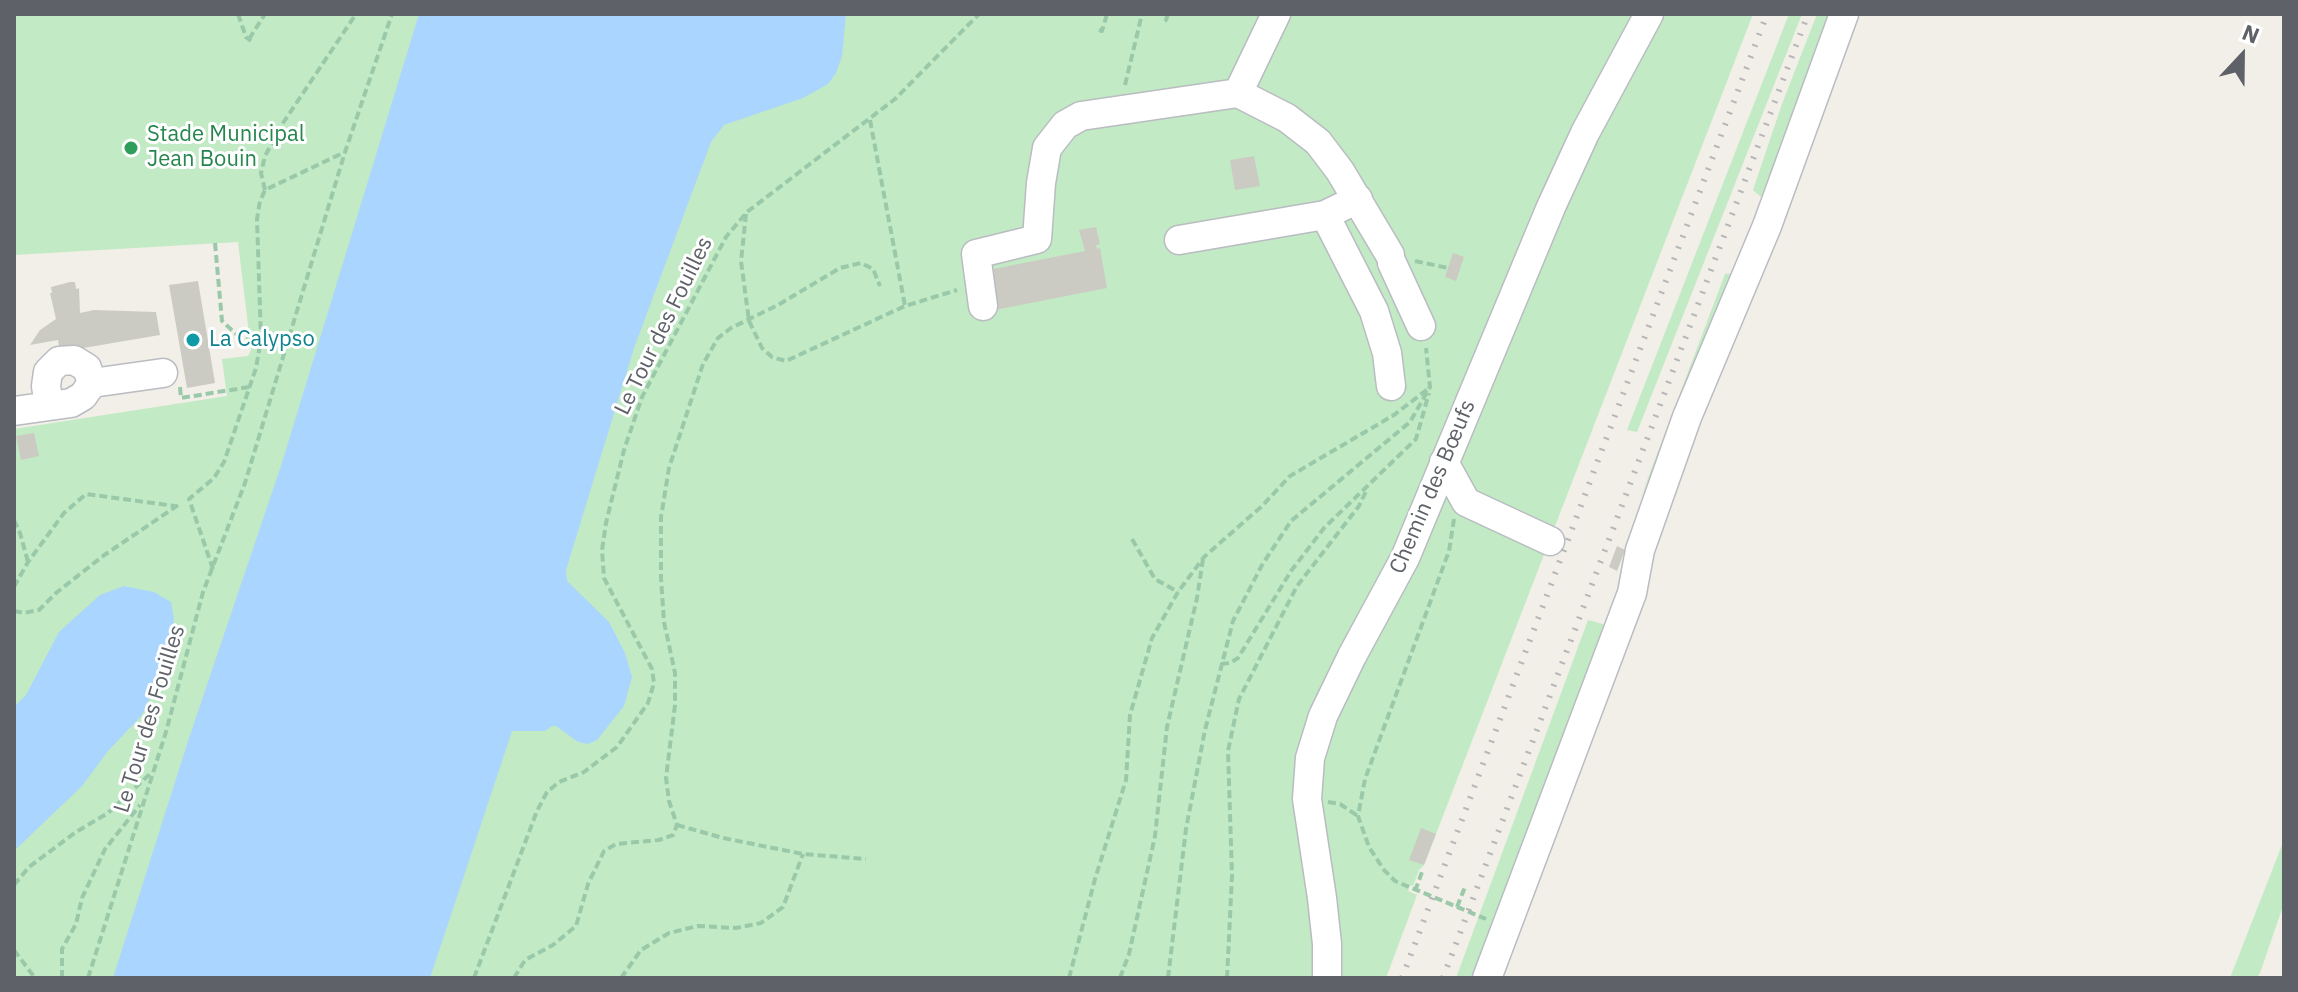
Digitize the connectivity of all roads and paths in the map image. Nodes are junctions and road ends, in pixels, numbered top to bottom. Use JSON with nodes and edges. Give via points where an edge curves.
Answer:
{"nodes":[{"id":1,"x":238,"y":14,"type":"edge"},
{"id":2,"x":265,"y":14,"type":"edge"},
{"id":3,"x":356,"y":14,"type":"edge"},
{"id":4,"x":392,"y":14,"type":"edge"},
{"id":5,"x":979,"y":14,"type":"edge"},
{"id":6,"x":1107,"y":14,"type":"edge"},
{"id":7,"x":1142,"y":14,"type":"edge"},
{"id":8,"x":1168,"y":14,"type":"edge"},
{"id":9,"x":1276,"y":14,"type":"edge"},
{"id":10,"x":1649,"y":14,"type":"edge"},
{"id":11,"x":1844,"y":14,"type":"edge"},
{"id":12,"x":1170,"y":22,"type":"dead end"},
{"id":13,"x":1099,"y":30,"type":"dead end"},
{"id":14,"x":1238,"y":93,"type":"junction"},
{"id":15,"x":1125,"y":110,"type":"junction"},
{"id":16,"x":870,"y":120,"type":"junction"},
{"id":17,"x":345,"y":152,"type":"junction"},
{"id":18,"x":265,"y":190,"type":"junction"},
{"id":19,"x":1358,"y":199,"type":"junction"},
{"id":20,"x":747,"y":212,"type":"junction"},
{"id":21,"x":1325,"y":215,"type":"junction"},
{"id":22,"x":1179,"y":240,"type":"dead end"},
{"id":23,"x":215,"y":243,"type":"dead end"},
{"id":24,"x":880,"y":286,"type":"dead end"},
{"id":25,"x":959,"y":290,"type":"dead end"},
{"id":26,"x":905,"y":306,"type":"junction"},
{"id":27,"x":983,"y":306,"type":"dead end"},
{"id":28,"x":749,"y":321,"type":"junction"},
{"id":29,"x":1421,"y":326,"type":"joint"},
{"id":30,"x":261,"y":342,"type":"junction"},
{"id":31,"x":163,"y":373,"type":"joint"},
{"id":32,"x":92,"y":383,"type":"junction"},
{"id":33,"x":1391,"y":386,"type":"dead end"},
{"id":34,"x":249,"y":387,"type":"junction"},
{"id":35,"x":1430,"y":387,"type":"junction"},
{"id":36,"x":49,"y":405,"type":"junction"},
{"id":37,"x":14,"y":411,"type":"edge"},
{"id":38,"x":1444,"y":462,"type":"junction"},
{"id":39,"x":1367,"y":489,"type":"junction"},
{"id":40,"x":1454,"y":513,"type":"dead end"},
{"id":41,"x":14,"y":520,"type":"edge"},
{"id":42,"x":1132,"y":539,"type":"dead end"},
{"id":43,"x":1550,"y":541,"type":"dead end"},
{"id":44,"x":1204,"y":557,"type":"junction"},
{"id":45,"x":28,"y":562,"type":"junction"},
{"id":46,"x":213,"y":569,"type":"junction"},
{"id":47,"x":14,"y":587,"type":"edge"},
{"id":48,"x":1178,"y":592,"type":"junction"},
{"id":49,"x":14,"y":611,"type":"edge"},
{"id":50,"x":1221,"y":664,"type":"junction"},
{"id":51,"x":152,"y":771,"type":"junction"},
{"id":52,"x":141,"y":803,"type":"junction"},
{"id":53,"x":677,"y":825,"type":"junction"},
{"id":54,"x":803,"y":854,"type":"junction"},
{"id":55,"x":866,"y":859,"type":"dead end"},
{"id":56,"x":1422,"y":872,"type":"dead end"},
{"id":57,"x":14,"y":885,"type":"edge"},
{"id":58,"x":1465,"y":887,"type":"dead end"},
{"id":59,"x":1415,"y":891,"type":"junction"},
{"id":60,"x":1457,"y":907,"type":"junction"},
{"id":61,"x":1483,"y":918,"type":"dead end"},
{"id":62,"x":14,"y":950,"type":"edge"},
{"id":63,"x":35,"y":978,"type":"edge"},
{"id":64,"x":62,"y":978,"type":"edge"},
{"id":65,"x":88,"y":978,"type":"edge"},
{"id":66,"x":474,"y":978,"type":"edge"},
{"id":67,"x":514,"y":978,"type":"edge"},
{"id":68,"x":621,"y":978,"type":"edge"},
{"id":69,"x":1069,"y":978,"type":"edge"},
{"id":70,"x":1120,"y":978,"type":"edge"},
{"id":71,"x":1168,"y":978,"type":"edge"},
{"id":72,"x":1227,"y":978,"type":"edge"},
{"id":73,"x":1327,"y":978,"type":"edge"},
{"id":74,"x":1487,"y":978,"type":"edge"}],
"edges":[{"from":1,"to":2,"type":"path","via":[[250,40]]},
{"from":3,"to":18,"type":"path","via":[[265,156]]},
{"from":4,"to":17,"type":"path","name":"Le Tour des Fouilles"},
{"from":5,"to":16,"type":"path","name":"Le Tour des Fouilles"},
{"from":6,"to":13,"type":"path"},
{"from":7,"to":15,"type":"path","via":[[1125,81]]},
{"from":8,"to":12,"type":"path"},
{"from":9,"to":14,"type":"street"},
{"from":10,"to":38,"type":"street","name":"Chemin des Bœufs","via":[[1579,146]]},
{"from":11,"to":74,"type":"street","via":[[1767,226],[1687,417],[1640,550],[1632,593]]},
{"from":14,"to":15,"type":"street"},
{"from":14,"to":19,"type":"street","via":[[1287,118],[1318,142]]},
{"from":15,"to":27,"type":"street","via":[[1081,116],[1065,125],[1047,148],[1037,239],[976,254]]},
{"from":16,"to":20,"type":"path","name":"Le Tour des Fouilles"},
{"from":16,"to":26,"type":"path"},
{"from":17,"to":18,"type":"path"},
{"from":17,"to":46,"type":"path","name":"Le Tour des Fouilles","via":[[245,483]]},
{"from":18,"to":30,"type":"path","via":[[257,219]]},
{"from":19,"to":21,"type":"street"},
{"from":19,"to":29,"type":"street"},
{"from":20,"to":28,"type":"path","via":[[741,261]]},
{"from":20,"to":66,"type":"path","name":"Le Tour des Fouilles","via":[[726,237],[642,397],[606,523],[604,578],[652,669],[648,703],[617,747],[547,792]]},
{"from":21,"to":22,"type":"street"},
{"from":21,"to":33,"type":"street","via":[[1374,311]]},
{"from":23,"to":30,"type":"path","via":[[222,321],[236,334]]},
{"from":24,"to":28,"type":"path","via":[[873,269],[861,263],[840,268]]},
{"from":25,"to":26,"type":"path"},
{"from":26,"to":28,"type":"path","via":[[786,361],[762,348]]},
{"from":28,"to":53,"type":"path","via":[[718,338],[703,364],[669,468],[661,517],[664,622],[675,673],[666,778]]},
{"from":29,"to":35,"type":"path"},
{"from":30,"to":34,"type":"path"},
{"from":31,"to":32,"type":"street"},
{"from":31,"to":34,"type":"path","via":[[177,371],[181,398]]},
{"from":32,"to":36,"type":"street","via":[[71,403]]},
{"from":32,"to":36,"type":"street","via":[[87,368],[74,360],[59,361],[48,372]]},
{"from":34,"to":46,"type":"path","via":[[224,462],[189,499]]},
{"from":35,"to":39,"type":"path","via":[[1416,439]]},
{"from":35,"to":44,"type":"path","via":[[1394,415],[1290,476]]},
{"from":35,"to":50,"type":"path","via":[[1410,422],[1291,521],[1233,621]]},
{"from":36,"to":37,"type":"street"},
{"from":38,"to":43,"type":"street","via":[[1466,502]]},
{"from":38,"to":73,"type":"street","name":"Chemin des Bœufs","via":[[1394,580],[1334,693],[1310,758],[1307,808],[1322,898]]},
{"from":39,"to":50,"type":"path","via":[[1324,528],[1291,571],[1238,658]]},
{"from":39,"to":72,"type":"path","via":[[1297,586],[1239,699],[1228,751],[1232,876]]},
{"from":40,"to":59,"type":"path","via":[[1449,551],[1359,807],[1363,833],[1379,863],[1395,881]]},
{"from":41,"to":45,"type":"path"},
{"from":42,"to":48,"type":"path","via":[[1155,579]]},
{"from":44,"to":48,"type":"path"},
{"from":44,"to":70,"type":"path","via":[[1167,727],[1155,836]]},
{"from":45,"to":47,"type":"path"},
{"from":45,"to":49,"type":"path","via":[[64,513],[86,494],[178,505],[103,556],[39,610]]},
{"from":46,"to":51,"type":"path","name":"Le Tour des Fouilles"},
{"from":48,"to":69,"type":"path","via":[[1152,638],[1130,715],[1126,780]]},
{"from":50,"to":71,"type":"path","via":[[1186,829]]},
{"from":51,"to":52,"type":"path","name":"Le Tour des Fouilles"},
{"from":51,"to":57,"type":"path","via":[[108,813],[29,867]]},
{"from":52,"to":64,"type":"path","via":[[105,849],[82,898],[62,949]]},
{"from":52,"to":65,"type":"path","name":"Le Tour des Fouilles"},
{"from":53,"to":54,"type":"path"},
{"from":53,"to":67,"type":"path","via":[[673,835],[659,840],[616,844],[604,851],[576,926],[525,960]]},
{"from":54,"to":55,"type":"path"},
{"from":54,"to":68,"type":"path","via":[[783,907],[761,923],[669,933],[641,950]]},
{"from":56,"to":59,"type":"path"},
{"from":58,"to":60,"type":"path"},
{"from":59,"to":60,"type":"path"},
{"from":60,"to":61,"type":"path"},
{"from":62,"to":63,"type":"path"}]}
